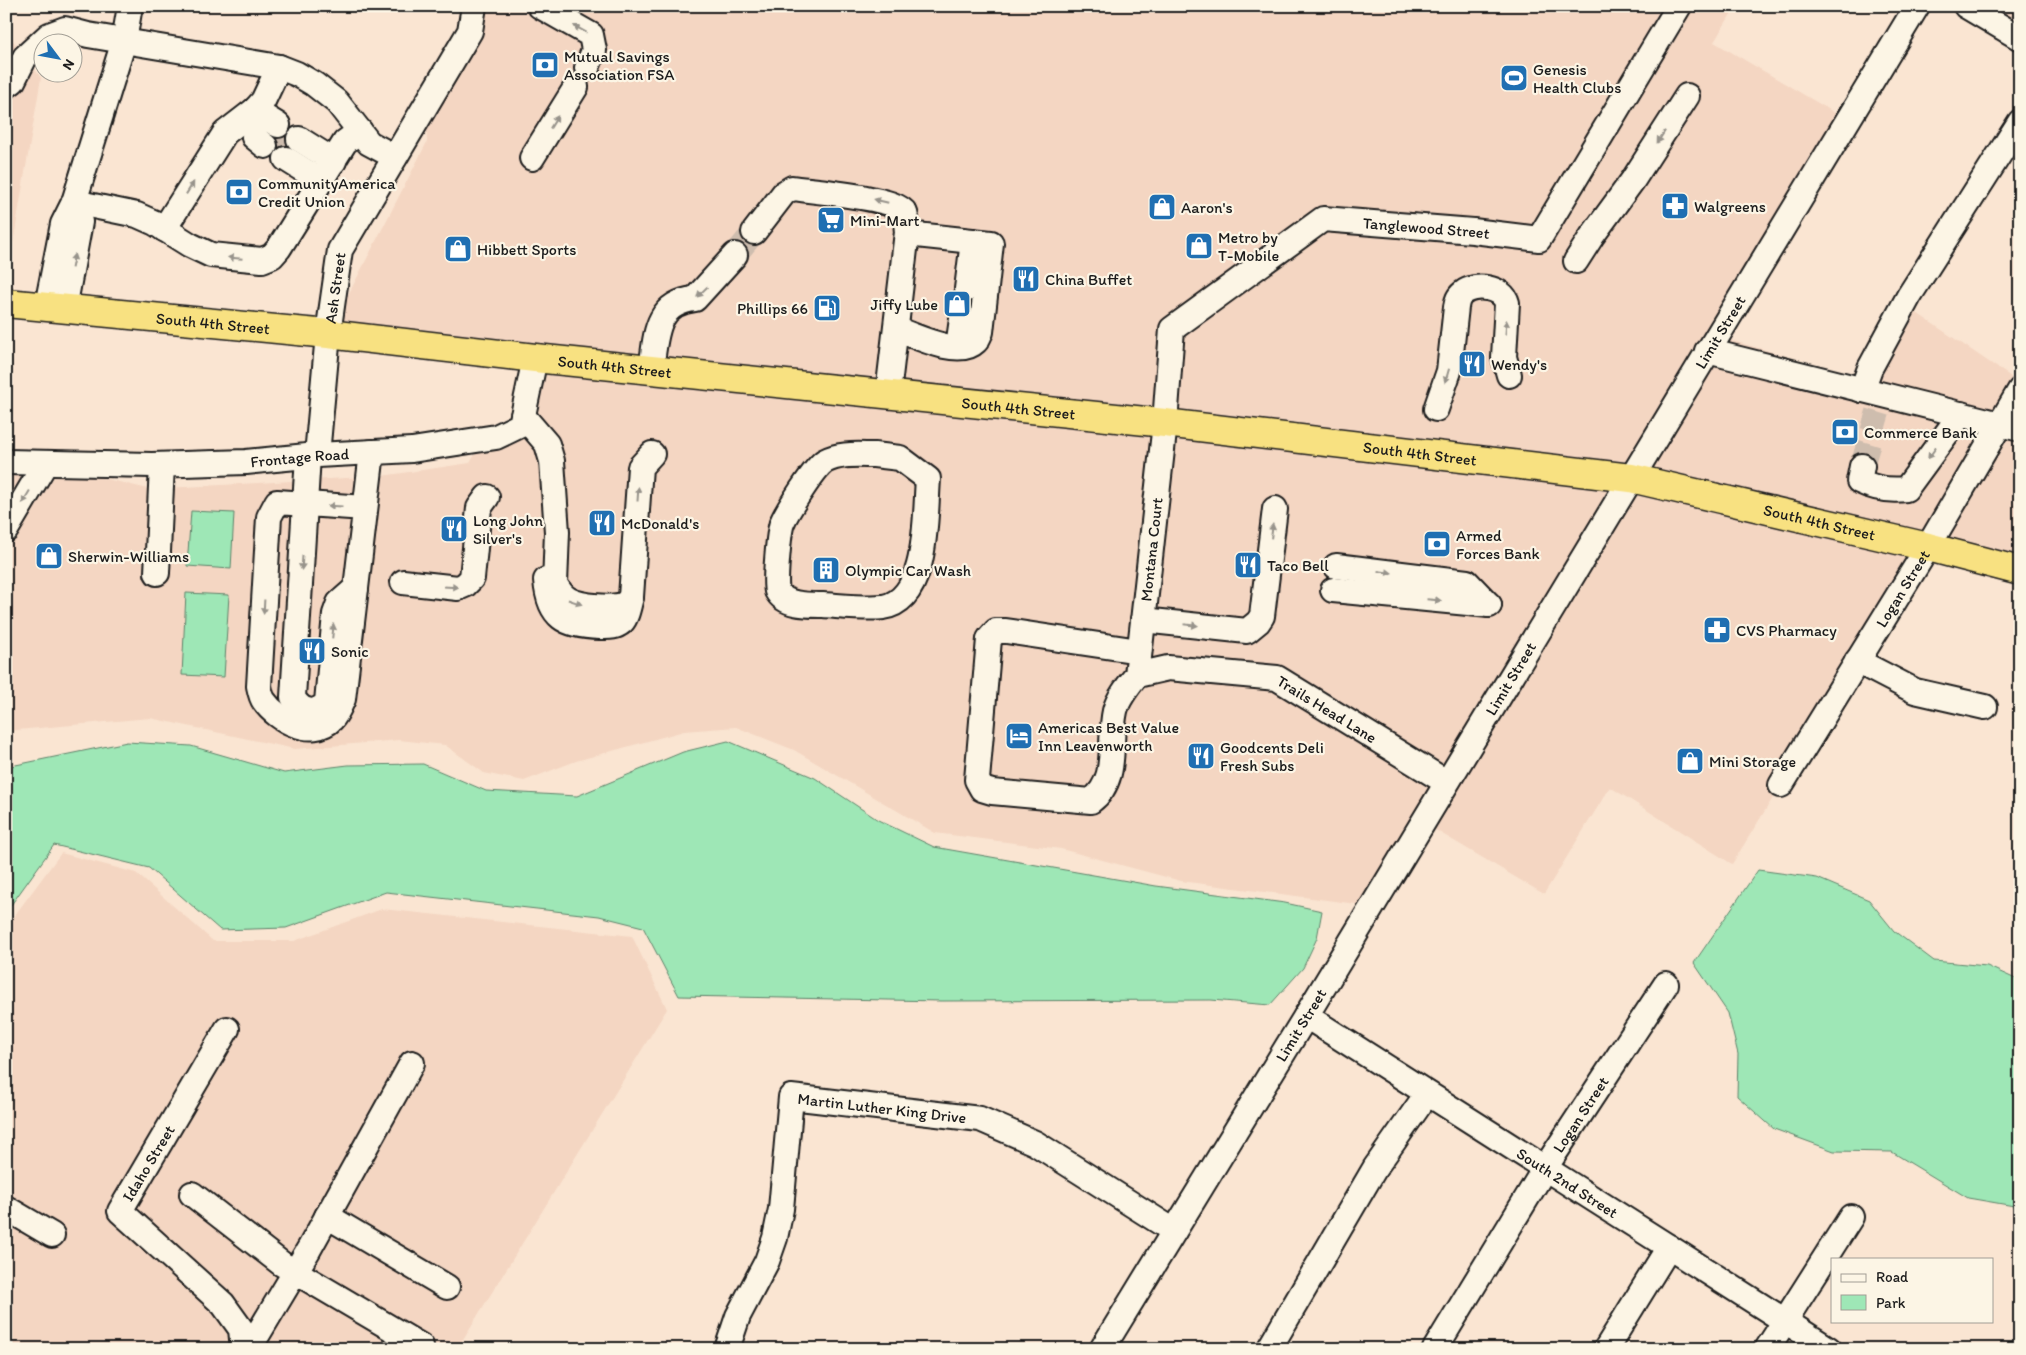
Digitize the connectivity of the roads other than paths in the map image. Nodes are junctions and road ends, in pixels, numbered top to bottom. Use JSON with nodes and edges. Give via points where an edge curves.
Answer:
{"nodes":[{"id":1,"x":130,"y":6,"type":"edge"},
{"id":2,"x":474,"y":6,"type":"edge"},
{"id":3,"x":540,"y":6,"type":"edge"},
{"id":4,"x":1679,"y":6,"type":"edge"},
{"id":5,"x":1917,"y":6,"type":"edge"},
{"id":6,"x":1966,"y":6,"type":"edge"},
{"id":7,"x":2020,"y":38,"type":"edge"},
{"id":8,"x":124,"y":41,"type":"junction"},
{"id":9,"x":279,"y":68,"type":"junction"},
{"id":10,"x":6,"y":86,"type":"edge"},
{"id":11,"x":1687,"y":96,"type":"dead end"},
{"id":12,"x":256,"y":109,"type":"junction"},
{"id":13,"x":2020,"y":122,"type":"edge"},
{"id":14,"x":360,"y":131,"type":"junction"},
{"id":15,"x":271,"y":136,"type":"tunnel mouth"},
{"id":16,"x":292,"y":149,"type":"tunnel mouth"},
{"id":17,"x":395,"y":157,"type":"junction"},
{"id":18,"x":532,"y":158,"type":"dead end"},
{"id":19,"x":327,"y":171,"type":"junction"},
{"id":20,"x":74,"y":202,"type":"junction"},
{"id":21,"x":164,"y":229,"type":"junction"},
{"id":22,"x":754,"y":232,"type":"tunnel mouth"},
{"id":23,"x":907,"y":234,"type":"junction"},
{"id":24,"x":982,"y":242,"type":"junction"},
{"id":25,"x":735,"y":256,"type":"tunnel mouth"},
{"id":26,"x":1576,"y":261,"type":"dead end"},
{"id":27,"x":967,"y":289,"type":"tunnel mouth"},
{"id":28,"x":6,"y":302,"type":"edge"},
{"id":29,"x":56,"y":308,"type":"junction"},
{"id":30,"x":962,"y":319,"type":"tunnel mouth"},
{"id":31,"x":896,"y":329,"type":"junction"},
{"id":32,"x":328,"y":334,"type":"junction"},
{"id":33,"x":958,"y":347,"type":"junction"},
{"id":34,"x":1707,"y":351,"type":"junction"},
{"id":35,"x":535,"y":358,"type":"junction"},
{"id":36,"x":651,"y":370,"type":"junction"},
{"id":37,"x":1509,"y":375,"type":"dead end"},
{"id":38,"x":2020,"y":390,"type":"edge"},
{"id":39,"x":888,"y":394,"type":"junction"},
{"id":40,"x":1874,"y":399,"type":"junction"},
{"id":41,"x":1436,"y":409,"type":"dead end"},
{"id":42,"x":1961,"y":414,"type":"junction"},
{"id":43,"x":523,"y":416,"type":"junction"},
{"id":44,"x":1165,"y":423,"type":"junction"},
{"id":45,"x":2010,"y":427,"type":"edge"},
{"id":46,"x":372,"y":452,"type":"junction"},
{"id":47,"x":652,"y":454,"type":"dead end"},
{"id":48,"x":874,"y":455,"type":"joint"},
{"id":49,"x":312,"y":456,"type":"junction"},
{"id":50,"x":6,"y":462,"type":"edge"},
{"id":51,"x":45,"y":464,"type":"junction"},
{"id":52,"x":162,"y":465,"type":"junction"},
{"id":53,"x":1862,"y":466,"type":"tunnel mouth"},
{"id":54,"x":1631,"y":478,"type":"junction"},
{"id":55,"x":487,"y":497,"type":"dead end"},
{"id":56,"x":365,"y":508,"type":"junction"},
{"id":57,"x":305,"y":509,"type":"junction"},
{"id":58,"x":1275,"y":509,"type":"dead end"},
{"id":59,"x":6,"y":530,"type":"edge"},
{"id":60,"x":1928,"y":547,"type":"junction"},
{"id":61,"x":1336,"y":566,"type":"dead end"},
{"id":62,"x":2020,"y":571,"type":"edge"},
{"id":63,"x":157,"y":573,"type":"dead end"},
{"id":64,"x":403,"y":582,"type":"dead end"},
{"id":65,"x":356,"y":588,"type":"junction"},
{"id":66,"x":1333,"y":590,"type":"dead end"},
{"id":67,"x":1143,"y":620,"type":"junction"},
{"id":68,"x":1139,"y":651,"type":"junction"},
{"id":69,"x":1857,"y":661,"type":"junction"},
{"id":70,"x":1137,"y":675,"type":"junction"},
{"id":71,"x":1985,"y":707,"type":"dead end"},
{"id":72,"x":1446,"y":782,"type":"junction"},
{"id":73,"x":1780,"y":785,"type":"dead end"},
{"id":74,"x":1666,"y":984,"type":"dead end"},
{"id":75,"x":1306,"y":1016,"type":"junction"},
{"id":76,"x":227,"y":1029,"type":"dead end"},
{"id":77,"x":412,"y":1063,"type":"dead end"},
{"id":78,"x":1427,"y":1094,"type":"junction"},
{"id":79,"x":1545,"y":1168,"type":"junction"},
{"id":80,"x":192,"y":1194,"type":"dead end"},
{"id":81,"x":6,"y":1208,"type":"edge"},
{"id":82,"x":327,"y":1216,"type":"junction"},
{"id":83,"x":1851,"y":1217,"type":"dead end"},
{"id":84,"x":1174,"y":1231,"type":"junction"},
{"id":85,"x":52,"y":1235,"type":"dead end"},
{"id":86,"x":1669,"y":1247,"type":"junction"},
{"id":87,"x":295,"y":1273,"type":"junction"},
{"id":88,"x":446,"y":1287,"type":"dead end"},
{"id":89,"x":1784,"y":1320,"type":"junction"},
{"id":90,"x":421,"y":1346,"type":"dead end"},
{"id":91,"x":243,"y":1349,"type":"edge"},
{"id":92,"x":249,"y":1349,"type":"edge"},
{"id":93,"x":727,"y":1349,"type":"edge"},
{"id":94,"x":1102,"y":1349,"type":"edge"},
{"id":95,"x":1269,"y":1349,"type":"edge"},
{"id":96,"x":1435,"y":1349,"type":"edge"},
{"id":97,"x":1606,"y":1349,"type":"edge"},
{"id":98,"x":1767,"y":1349,"type":"edge"},
{"id":99,"x":1829,"y":1349,"type":"edge"}],
"edges":[{"from":1,"to":8,"type":"street"},
{"from":2,"to":17,"type":"street","name":"Ash Street","via":[[470,31]]},
{"from":18,"to":3,"type":"street","one_way":true,"via":[[594,50],[591,35]]},
{"from":4,"to":44,"type":"street","name":"Tanglewood Street","via":[[1539,239],[1323,219],[1172,329]]},
{"from":5,"to":34,"type":"street","name":"Limit Street"},
{"from":6,"to":7,"type":"street"},
{"from":8,"to":9,"type":"street"},
{"from":8,"to":10,"type":"street","via":[[65,29],[49,35],[25,58],[13,81]]},
{"from":8,"to":20,"type":"street"},
{"from":9,"to":12,"type":"street"},
{"from":9,"to":14,"type":"street","via":[[314,84],[336,102]]},
{"from":11,"to":26,"type":"street","one_way":true},
{"from":12,"to":15,"type":"street"},
{"from":21,"to":12,"type":"street","one_way":true,"via":[[225,133]]},
{"from":13,"to":40,"type":"street","via":[[1909,296],[1870,368]]},
{"from":14,"to":17,"type":"street","via":[[370,143]]},
{"from":14,"to":19,"type":"street","via":[[345,142]]},
{"from":16,"to":19,"type":"street"},
{"from":17,"to":32,"type":"street","name":"Ash Street","via":[[340,250]]},
{"from":19,"to":21,"type":"street","one_way":true,"via":[[279,248],[262,260],[211,255]]},
{"from":20,"to":21,"type":"street","via":[[136,215]]},
{"from":20,"to":29,"type":"street","via":[[80,222]]},
{"from":23,"to":22,"type":"street","one_way":true,"via":[[905,213],[884,200],[792,188]]},
{"from":23,"to":24,"type":"street"},
{"from":23,"to":31,"type":"street"},
{"from":24,"to":27,"type":"street"},
{"from":24,"to":33,"type":"street","via":[[981,332],[969,346]]},
{"from":25,"to":36,"type":"street","one_way":true,"via":[[695,299],[681,300],[660,320]]},
{"from":28,"to":29,"type":"highway","name":"South 4th Street"},
{"from":29,"to":32,"type":"highway","name":"South 4th Street"},
{"from":30,"to":33,"type":"street"},
{"from":31,"to":33,"type":"street","via":[[941,346]]},
{"from":31,"to":39,"type":"street"},
{"from":32,"to":35,"type":"highway","name":"South 4th Street"},
{"from":32,"to":49,"type":"street","name":"Ash Street"},
{"from":34,"to":40,"type":"street"},
{"from":34,"to":54,"type":"street","name":"Limit Street"},
{"from":35,"to":36,"type":"highway","name":"South 4th Street"},
{"from":35,"to":43,"type":"street"},
{"from":36,"to":39,"type":"highway","name":"South 4th Street"},
{"from":37,"to":41,"type":"street","one_way":true,"via":[[1504,357],[1506,297],[1496,290],[1467,290],[1458,298],[1449,371]]},
{"from":38,"to":45,"type":"street","name":"Logan Street"},
{"from":39,"to":44,"type":"highway","name":"South 4th Street"},
{"from":40,"to":42,"type":"street"},
{"from":42,"to":45,"type":"street"},
{"from":42,"to":53,"type":"street","one_way":true,"via":[[1906,489],[1891,491],[1870,487],[1860,481]]},
{"from":43,"to":46,"type":"street","name":"Frontage Road","via":[[521,425],[496,437],[412,450]]},
{"from":43,"to":47,"type":"street","one_way":true,"via":[[547,444],[552,461],[557,532],[555,584],[567,599],[579,604],[618,606],[631,596],[640,467]]},
{"from":44,"to":54,"type":"highway","name":"South 4th Street"},
{"from":44,"to":67,"type":"street","name":"Montana Court"},
{"from":45,"to":60,"type":"street","name":"Logan Street"},
{"from":46,"to":49,"type":"street","name":"Frontage Road"},
{"from":46,"to":56,"type":"street"},
{"from":48,"to":48,"type":"street","via":[[838,456],[824,462],[792,505],[782,524],[776,574],[777,591],[784,599],[800,604],[884,607],[898,602],[916,580],[922,559],[928,480],[900,458]]},
{"from":49,"to":52,"type":"street","name":"Frontage Road"},
{"from":49,"to":57,"type":"street","name":"Ash Street"},
{"from":50,"to":51,"type":"street","name":"Frontage Road"},
{"from":51,"to":52,"type":"street","name":"Frontage Road"},
{"from":51,"to":59,"type":"street","one_way":true},
{"from":52,"to":63,"type":"street"},
{"from":54,"to":60,"type":"highway","name":"South 4th Street"},
{"from":54,"to":72,"type":"street","name":"Limit Street"},
{"from":64,"to":55,"type":"street","one_way":true,"via":[[458,588],[472,578],[479,508]]},
{"from":56,"to":57,"type":"street","one_way":true},
{"from":56,"to":65,"type":"street"},
{"from":57,"to":65,"type":"street","name":"Ash Street","one_way":true,"via":[[293,697],[303,709],[314,711],[326,702],[334,614],[339,603]]},
{"from":57,"to":65,"type":"street","one_way":true,"via":[[277,502],[269,517],[259,686],[262,699],[271,710],[292,724],[316,728],[332,719],[343,699]]},
{"from":67,"to":58,"type":"street","one_way":true,"via":[[1247,631],[1253,627],[1262,616]]},
{"from":60,"to":62,"type":"highway","name":"South 4th Street"},
{"from":60,"to":69,"type":"street","name":"Logan Street"},
{"from":61,"to":66,"type":"street","via":[[1467,582],[1489,605]]},
{"from":67,"to":68,"type":"street","name":"Montana Court"},
{"from":68,"to":70,"type":"street","name":"Montana Court"},
{"from":68,"to":70,"type":"street","via":[[996,631],[989,639],[988,648],[977,780],[982,789],[1091,801],[1098,796],[1110,772],[1115,710]]},
{"from":69,"to":71,"type":"street","via":[[1915,692]]},
{"from":69,"to":73,"type":"street","name":"Logan Street"},
{"from":70,"to":72,"type":"street","name":"Trails Head Lane","via":[[1168,668],[1277,678]]},
{"from":72,"to":75,"type":"street","name":"Limit Street"},
{"from":74,"to":79,"type":"street","name":"Logan Street"},
{"from":75,"to":78,"type":"street","name":"South 2nd Street"},
{"from":75,"to":84,"type":"street","name":"Limit Street"},
{"from":76,"to":91,"type":"street","name":"Idaho Street","via":[[120,1211],[223,1304],[241,1330]]},
{"from":77,"to":82,"type":"street"},
{"from":78,"to":79,"type":"street","name":"South 2nd Street"},
{"from":78,"to":95,"type":"street","via":[[1375,1168]]},
{"from":79,"to":86,"type":"street","name":"South 2nd Street"},
{"from":79,"to":96,"type":"street","name":"Logan Street"},
{"from":80,"to":87,"type":"street"},
{"from":81,"to":85,"type":"street"},
{"from":82,"to":87,"type":"street"},
{"from":82,"to":88,"type":"street"},
{"from":83,"to":89,"type":"street"},
{"from":84,"to":93,"type":"street","name":"Martin Luther King Drive","via":[[1035,1142],[980,1119],[791,1097],[781,1209],[775,1238],[768,1261],[738,1316]]},
{"from":84,"to":94,"type":"street","name":"Limit Street"},
{"from":86,"to":89,"type":"street","name":"South 2nd Street"},
{"from":86,"to":97,"type":"street"},
{"from":87,"to":90,"type":"street"},
{"from":87,"to":92,"type":"street"},
{"from":89,"to":98,"type":"street"},
{"from":89,"to":99,"type":"street","name":"South 2nd Street"}]}
